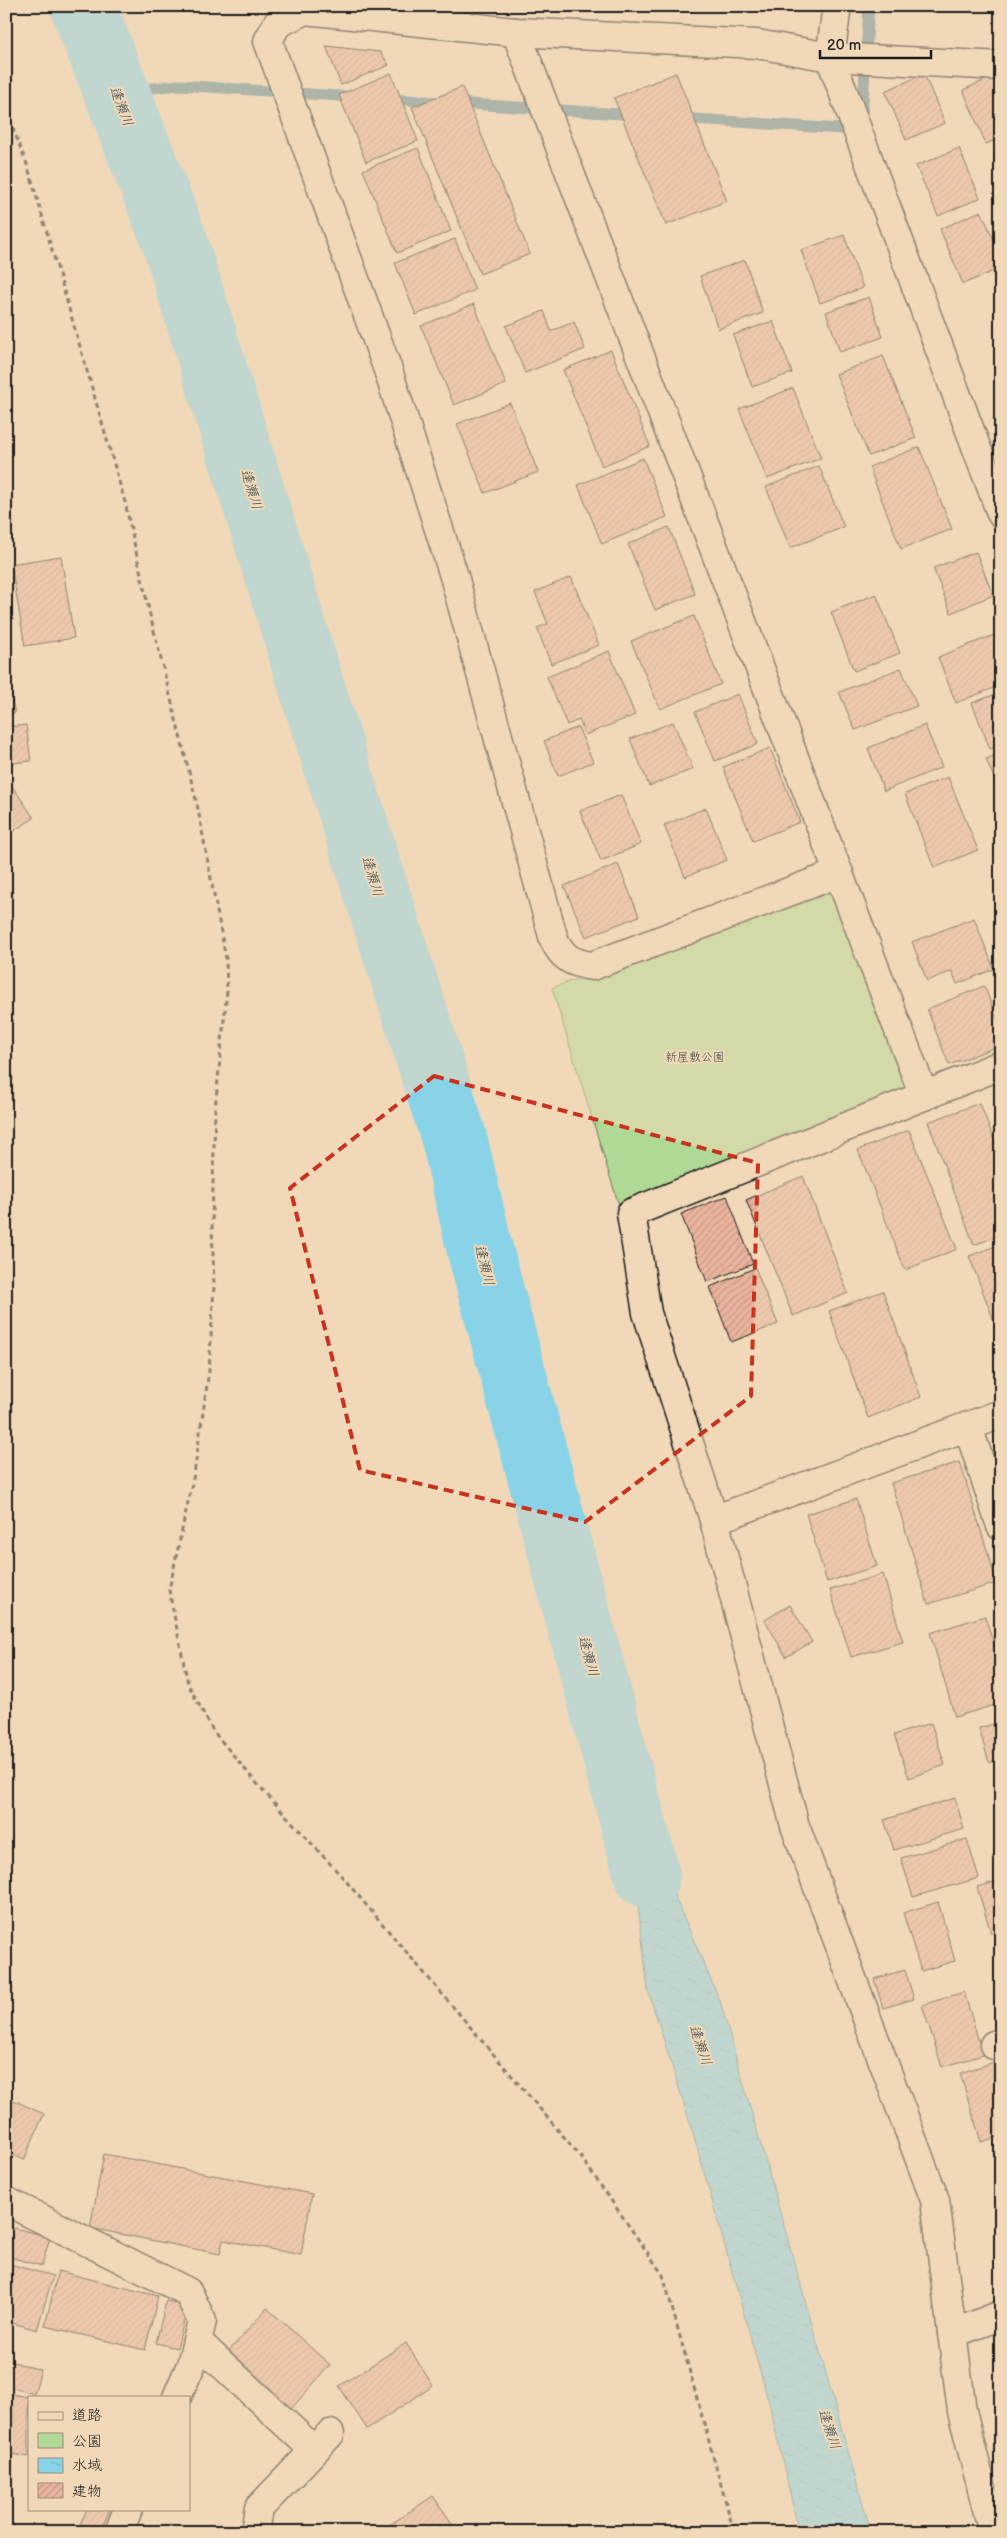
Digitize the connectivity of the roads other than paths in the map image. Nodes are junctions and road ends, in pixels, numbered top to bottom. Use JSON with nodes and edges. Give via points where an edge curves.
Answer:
{"nodes":[{"id":1,"x":837,"y":6,"type":"edge"},
{"id":2,"x":516,"y":32,"type":"junction"},
{"id":3,"x":830,"y":57,"type":"junction"},
{"id":4,"x":1001,"y":66,"type":"edge"},
{"id":5,"x":1001,"y":513,"type":"edge"},
{"id":6,"x":839,"y":873,"type":"junction"},
{"id":7,"x":1001,"y":1065,"type":"edge"},
{"id":8,"x":924,"y":1096,"type":"junction"},
{"id":9,"x":1001,"y":1414,"type":"edge"},
{"id":10,"x":968,"y":1427,"type":"junction"},
{"id":11,"x":714,"y":1520,"type":"junction"},
{"id":12,"x":1001,"y":1526,"type":"edge"},
{"id":13,"x":6,"y":2201,"type":"edge"},
{"id":14,"x":1001,"y":2315,"type":"edge"},
{"id":15,"x":952,"y":2334,"type":"junction"},
{"id":16,"x":197,"y":2341,"type":"junction"},
{"id":17,"x":177,"y":2396,"type":"edge"},
{"id":18,"x":128,"y":2510,"type":"edge"},
{"id":19,"x":119,"y":2532,"type":"edge"},
{"id":20,"x":255,"y":2532,"type":"edge"},
{"id":21,"x":993,"y":2532,"type":"edge"}],
"edges":[{"from":1,"to":3,"type":"street"},
{"from":2,"to":3,"type":"street","via":[[757,44]]},
{"from":2,"to":6,"type":"street"},
{"from":2,"to":6,"type":"street","via":[[304,10],[277,24],[268,41],[388,370],[454,576],[554,940],[560,951],[576,964],[592,966]]},
{"from":3,"to":4,"type":"street"},
{"from":3,"to":5,"type":"street"},
{"from":6,"to":8,"type":"street"},
{"from":7,"to":8,"type":"street"},
{"from":8,"to":11,"type":"street","via":[[631,1213],[647,1313]]},
{"from":9,"to":10,"type":"street"},
{"from":10,"to":11,"type":"street"},
{"from":10,"to":12,"type":"street"},
{"from":11,"to":15,"type":"street","via":[[795,1826],[935,2200]]},
{"from":13,"to":16,"type":"street","via":[[188,2292],[202,2321]]},
{"from":14,"to":15,"type":"street"},
{"from":15,"to":21,"type":"street","via":[[962,2411]]},
{"from":16,"to":17,"type":"street","via":[[191,2366]]},
{"from":16,"to":20,"type":"street","via":[[322,2442],[258,2508]]},
{"from":18,"to":19,"type":"street"}]}
